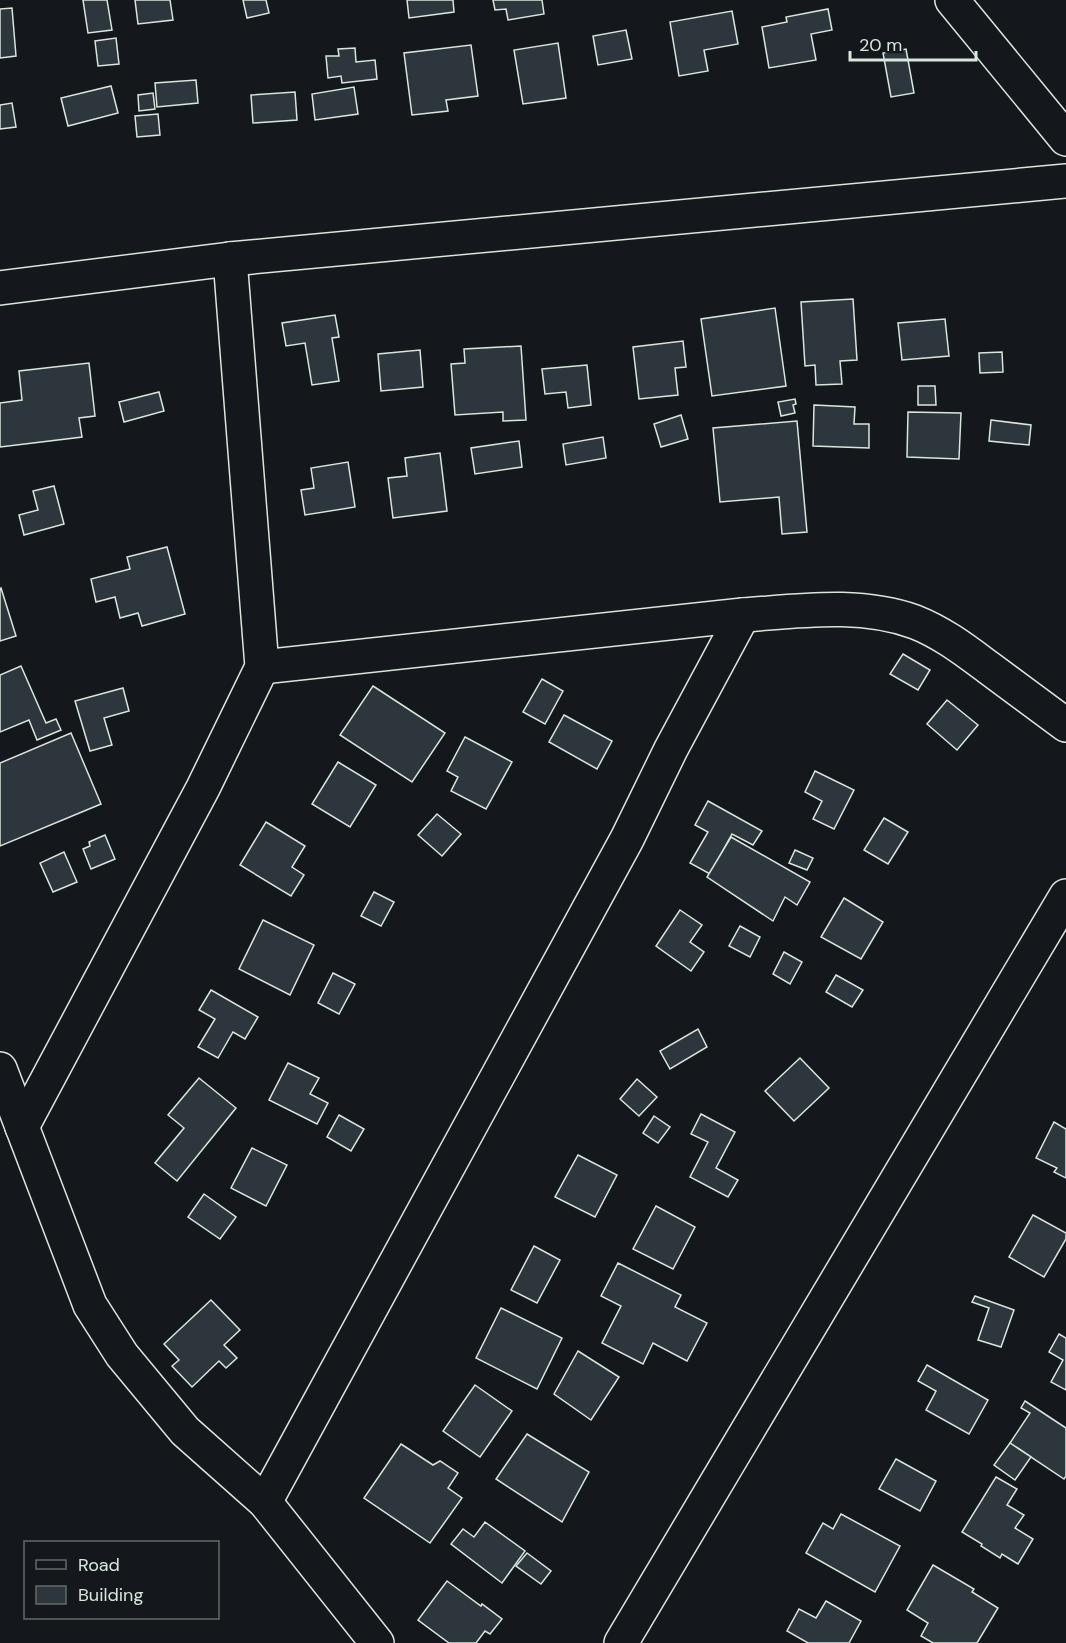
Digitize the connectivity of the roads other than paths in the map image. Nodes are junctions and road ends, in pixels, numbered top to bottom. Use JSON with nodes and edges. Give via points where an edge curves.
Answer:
{"nodes":[{"id":1,"x":952,"y":0,"type":"edge"},
{"id":2,"x":1066,"y":139,"type":"edge"},
{"id":3,"x":1066,"y":182,"type":"edge"},
{"id":4,"x":230,"y":259,"type":"junction"},
{"id":5,"x":0,"y":288,"type":"edge"},
{"id":6,"x":743,"y":615,"type":"junction"},
{"id":7,"x":262,"y":667,"type":"junction"},
{"id":8,"x":1066,"y":725,"type":"edge"},
{"id":9,"x":1066,"y":896,"type":"edge"},
{"id":10,"x":0,"y":1070,"type":"edge"},
{"id":11,"x":22,"y":1127,"type":"junction"},
{"id":12,"x":265,"y":1502,"type":"junction"},
{"id":13,"x":376,"y":1643,"type":"edge"},
{"id":14,"x":621,"y":1643,"type":"edge"}],
"edges":[{"from":1,"to":2,"type":"street"},
{"from":3,"to":4,"type":"street"},
{"from":4,"to":5,"type":"street"},
{"from":4,"to":7,"type":"street"},
{"from":6,"to":7,"type":"street"},
{"from":6,"to":8,"type":"street","via":[[854,610],[915,622],[952,640]]},
{"from":6,"to":12,"type":"street","via":[[621,849]]},
{"from":7,"to":11,"type":"street","via":[[203,788]]},
{"from":9,"to":14,"type":"street"},
{"from":10,"to":11,"type":"street"},
{"from":11,"to":12,"type":"street","via":[[90,1305],[122,1355],[184,1431]]},
{"from":12,"to":13,"type":"street"}]}
